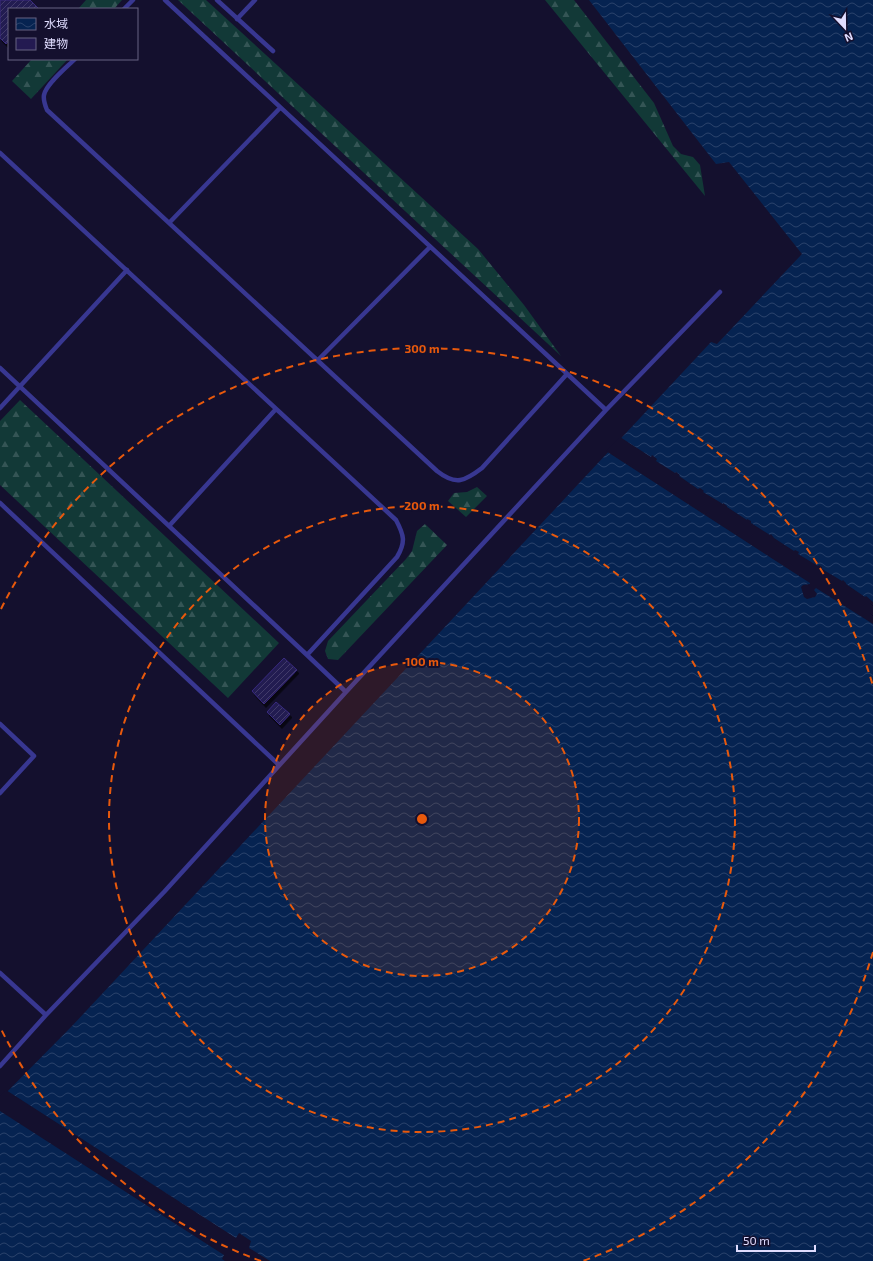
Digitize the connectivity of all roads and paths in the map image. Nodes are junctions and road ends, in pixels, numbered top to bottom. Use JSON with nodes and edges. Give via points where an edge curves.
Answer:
{"nodes":[{"id":1,"x":133,"y":0,"type":"edge"},
{"id":2,"x":165,"y":0,"type":"edge"},
{"id":3,"x":217,"y":0,"type":"edge"},
{"id":4,"x":256,"y":0,"type":"edge"},
{"id":5,"x":125,"y":8,"type":"edge"},
{"id":6,"x":237,"y":19,"type":"junction"},
{"id":7,"x":273,"y":51,"type":"dead end"},
{"id":8,"x":74,"y":60,"type":"edge"},
{"id":9,"x":280,"y":108,"type":"junction"},
{"id":10,"x":0,"y":153,"type":"edge"},
{"id":11,"x":170,"y":222,"type":"junction"},
{"id":12,"x":430,"y":247,"type":"junction"},
{"id":13,"x":127,"y":270,"type":"junction"},
{"id":14,"x":720,"y":292,"type":"dead end"},
{"id":15,"x":318,"y":360,"type":"junction"},
{"id":16,"x":0,"y":368,"type":"edge"},
{"id":17,"x":567,"y":374,"type":"junction"},
{"id":18,"x":20,"y":387,"type":"junction"},
{"id":19,"x":0,"y":408,"type":"edge"},
{"id":20,"x":276,"y":409,"type":"junction"},
{"id":21,"x":606,"y":410,"type":"junction"},
{"id":22,"x":0,"y":503,"type":"edge"},
{"id":23,"x":169,"y":526,"type":"junction"},
{"id":24,"x":307,"y":655,"type":"junction"},
{"id":25,"x":346,"y":692,"type":"junction"},
{"id":26,"x":0,"y":724,"type":"edge"},
{"id":27,"x":279,"y":765,"type":"junction"},
{"id":28,"x":0,"y":793,"type":"edge"},
{"id":29,"x":0,"y":973,"type":"edge"},
{"id":30,"x":46,"y":1016,"type":"junction"},
{"id":31,"x":0,"y":1056,"type":"edge"},
{"id":32,"x":5,"y":1060,"type":"junction"},
{"id":33,"x":0,"y":1066,"type":"edge"}],
"edges":[{"from":1,"to":5,"type":"lane"},
{"from":2,"to":9,"type":"lane"},
{"from":3,"to":6,"type":"lane"},
{"from":4,"to":6,"type":"lane"},
{"from":6,"to":7,"type":"lane"},
{"from":8,"to":11,"type":"lane","via":[[44,94],[47,110]]},
{"from":9,"to":11,"type":"lane"},
{"from":9,"to":12,"type":"lane"},
{"from":10,"to":13,"type":"lane"},
{"from":11,"to":15,"type":"lane"},
{"from":12,"to":15,"type":"lane"},
{"from":12,"to":17,"type":"lane"},
{"from":13,"to":18,"type":"lane"},
{"from":13,"to":20,"type":"lane"},
{"from":14,"to":21,"type":"lane"},
{"from":15,"to":17,"type":"lane","via":[[445,478],[460,481],[482,468]]},
{"from":16,"to":18,"type":"lane"},
{"from":17,"to":21,"type":"lane"},
{"from":18,"to":19,"type":"lane"},
{"from":18,"to":23,"type":"lane"},
{"from":20,"to":23,"type":"lane"},
{"from":20,"to":24,"type":"lane","via":[[396,520],[404,539],[398,557]]},
{"from":21,"to":25,"type":"lane"},
{"from":22,"to":27,"type":"lane"},
{"from":23,"to":24,"type":"lane"},
{"from":24,"to":25,"type":"lane"},
{"from":25,"to":27,"type":"lane"},
{"from":26,"to":28,"type":"lane","via":[[34,756]]},
{"from":27,"to":30,"type":"lane","via":[[164,892]]},
{"from":29,"to":30,"type":"lane"},
{"from":30,"to":32,"type":"lane"},
{"from":31,"to":32,"type":"lane"},
{"from":32,"to":33,"type":"lane"}]}
